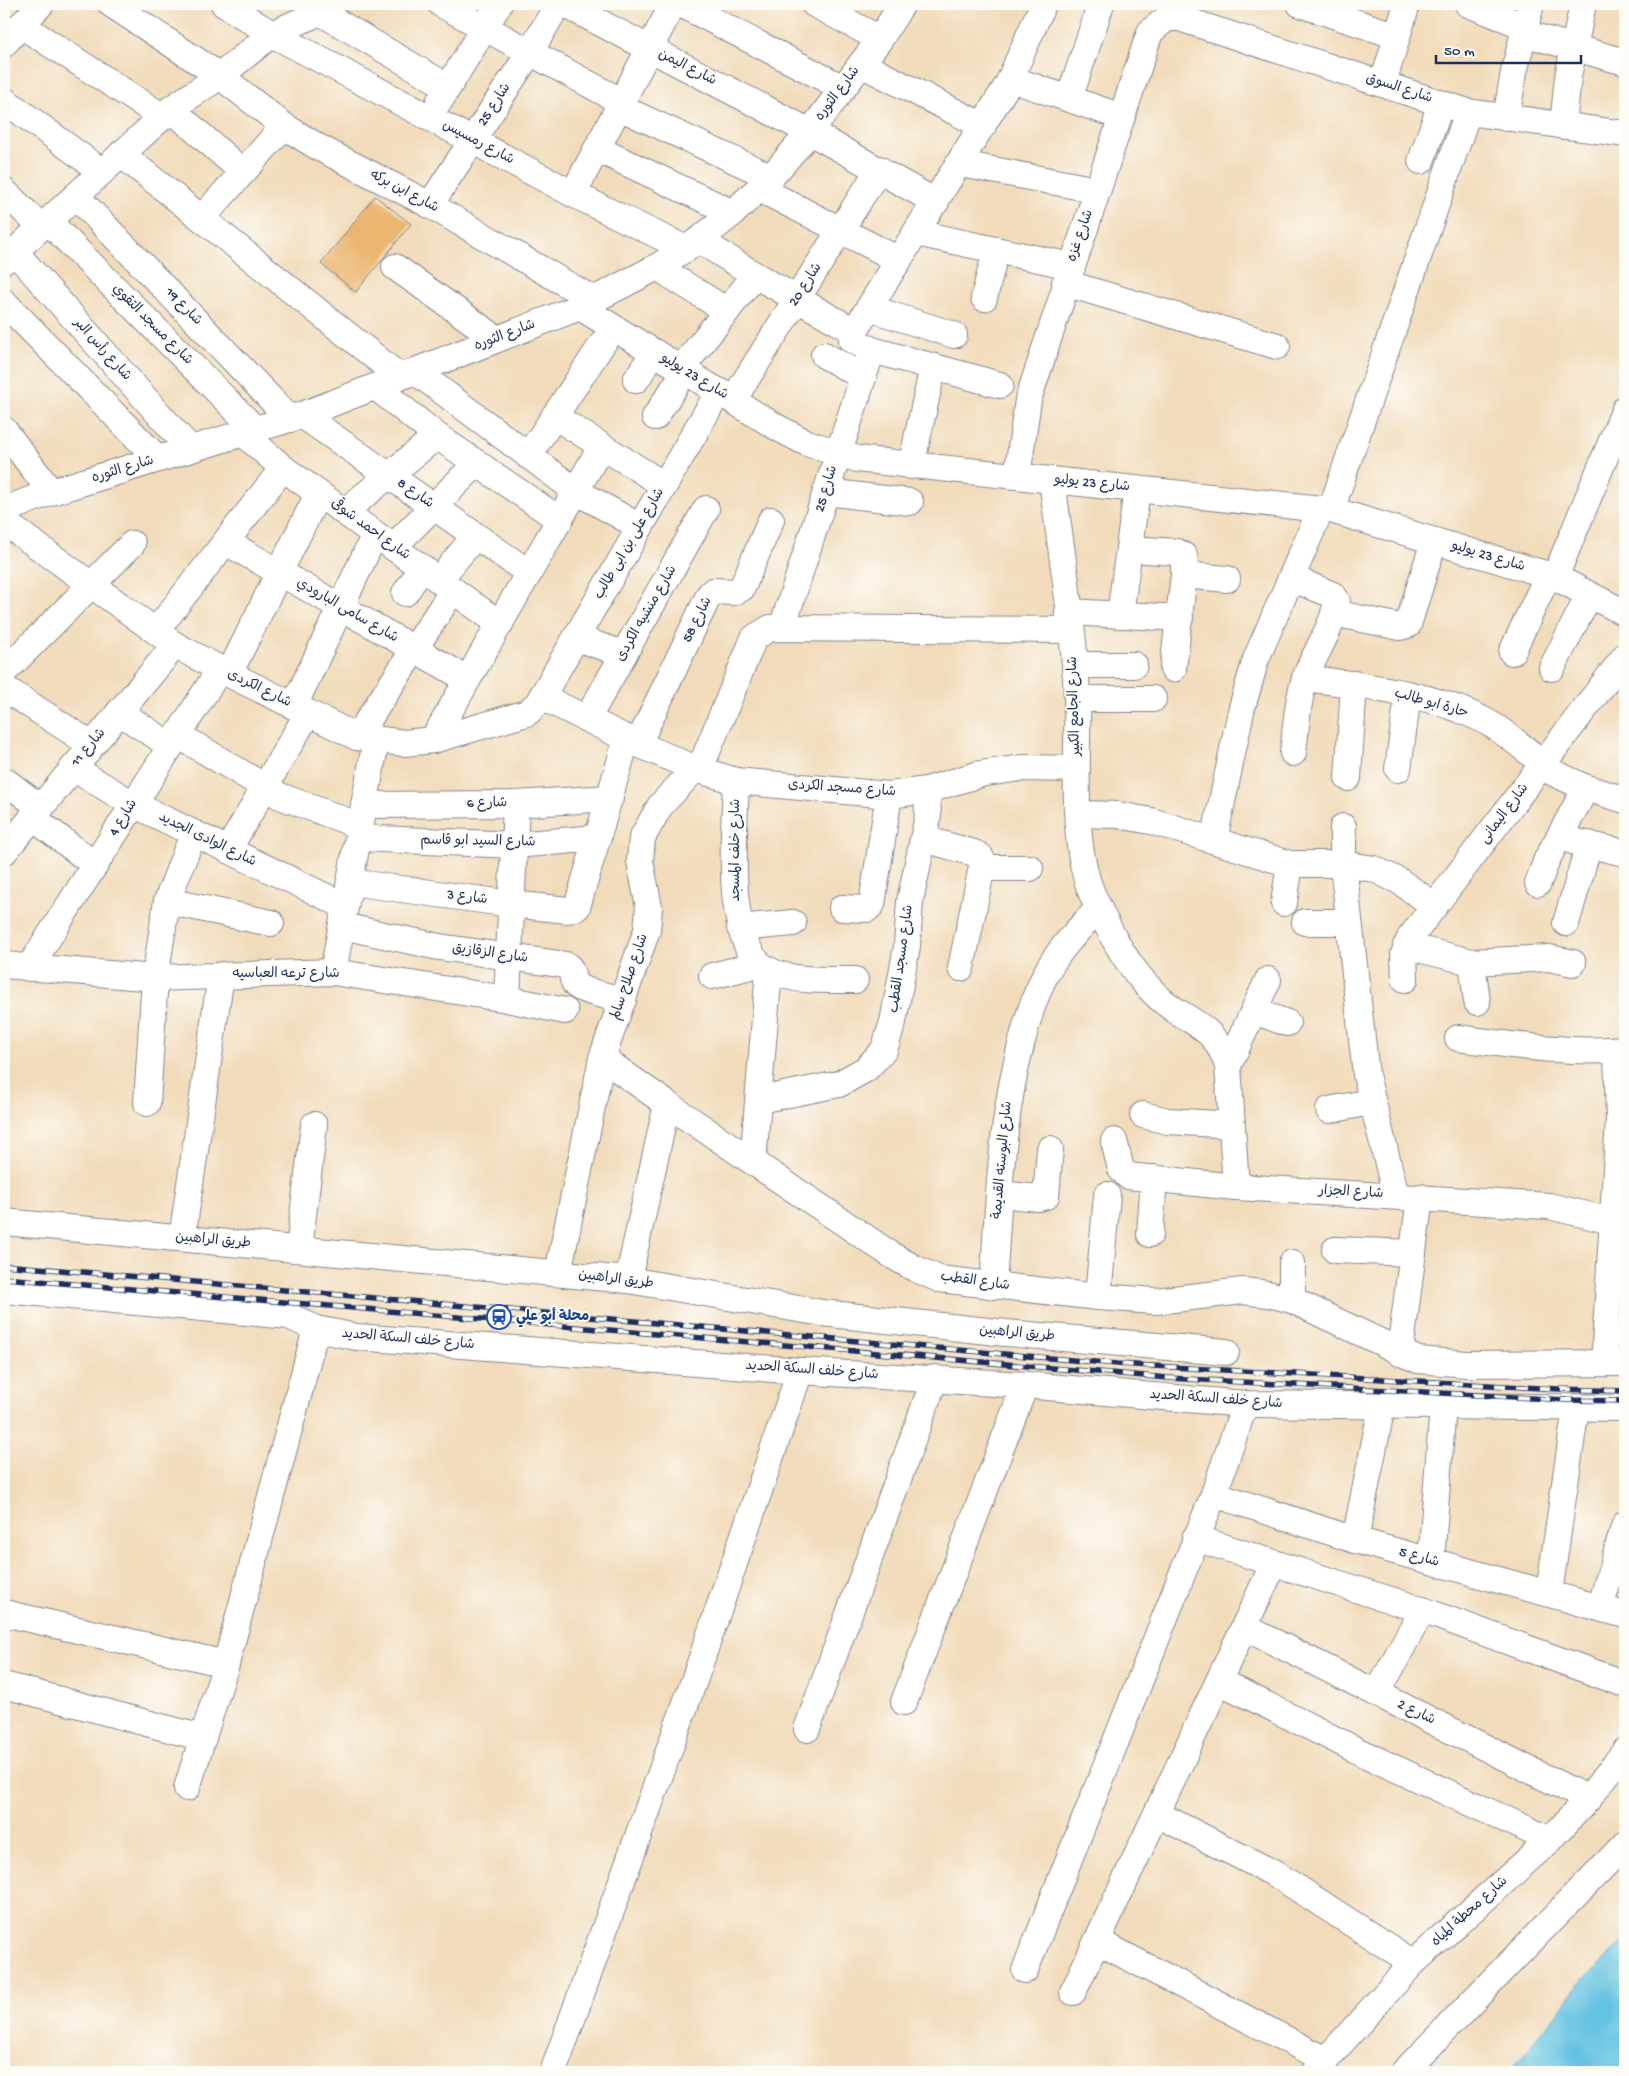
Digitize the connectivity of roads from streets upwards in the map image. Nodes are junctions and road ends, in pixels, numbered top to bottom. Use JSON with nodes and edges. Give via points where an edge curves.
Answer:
{"nodes":[{"id":1,"x":41,"y":4,"type":"edge"},
{"id":2,"x":111,"y":4,"type":"edge"},
{"id":3,"x":224,"y":4,"type":"edge"},
{"id":4,"x":441,"y":4,"type":"edge"},
{"id":5,"x":499,"y":4,"type":"edge"},
{"id":6,"x":558,"y":4,"type":"edge"},
{"id":7,"x":564,"y":4,"type":"edge"},
{"id":8,"x":674,"y":4,"type":"edge"},
{"id":9,"x":681,"y":4,"type":"edge"},
{"id":10,"x":814,"y":4,"type":"edge"},
{"id":11,"x":902,"y":4,"type":"edge"},
{"id":12,"x":1042,"y":4,"type":"edge"},
{"id":13,"x":1101,"y":4,"type":"edge"},
{"id":14,"x":1300,"y":4,"type":"edge"},
{"id":15,"x":1406,"y":4,"type":"edge"},
{"id":16,"x":1468,"y":4,"type":"edge"},
{"id":17,"x":1583,"y":4,"type":"edge"},
{"id":18,"x":327,"y":6,"type":"edge"},
{"id":19,"x":1353,"y":12,"type":"edge"},
{"id":20,"x":1179,"y":18,"type":"joint"},
{"id":21,"x":1526,"y":21,"type":"edge"},
{"id":22,"x":485,"y":28,"type":"junction"},
{"id":23,"x":272,"y":34,"type":"junction"},
{"id":24,"x":12,"y":35,"type":"edge"},
{"id":25,"x":1397,"y":36,"type":"junction"},
{"id":26,"x":880,"y":39,"type":"junction"},
{"id":27,"x":1574,"y":48,"type":"junction"},
{"id":28,"x":650,"y":49,"type":"junction"},
{"id":29,"x":530,"y":52,"type":"junction"},
{"id":30,"x":1625,"y":62,"type":"edge"},
{"id":31,"x":861,"y":64,"type":"junction"},
{"id":32,"x":220,"y":76,"type":"junction"},
{"id":33,"x":1011,"y":79,"type":"junction"},
{"id":34,"x":1383,"y":83,"type":"junction"},
{"id":35,"x":448,"y":86,"type":"junction"},
{"id":36,"x":843,"y":88,"type":"junction"},
{"id":37,"x":1069,"y":99,"type":"junction"},
{"id":38,"x":4,"y":100,"type":"edge"},
{"id":39,"x":620,"y":105,"type":"junction"},
{"id":40,"x":1468,"y":112,"type":"junction"},
{"id":41,"x":167,"y":113,"type":"junction"},
{"id":42,"x":1122,"y":116,"type":"junction"},
{"id":43,"x":429,"y":117,"type":"junction"},
{"id":44,"x":1506,"y":118,"type":"junction"},
{"id":45,"x":284,"y":126,"type":"junction"},
{"id":46,"x":983,"y":126,"type":"junction"},
{"id":47,"x":1562,"y":126,"type":"junction"},
{"id":48,"x":1625,"y":129,"type":"edge"},
{"id":49,"x":810,"y":132,"type":"junction"},
{"id":50,"x":473,"y":140,"type":"junction"},
{"id":51,"x":1458,"y":141,"type":"junction"},
{"id":52,"x":597,"y":149,"type":"junction"},
{"id":53,"x":121,"y":154,"type":"junction"},
{"id":54,"x":1421,"y":161,"type":"dead end"},
{"id":55,"x":961,"y":164,"type":"junction"},
{"id":56,"x":879,"y":169,"type":"junction"},
{"id":57,"x":101,"y":171,"type":"junction"},
{"id":58,"x":243,"y":172,"type":"junction"},
{"id":59,"x":766,"y":183,"type":"junction"},
{"id":60,"x":1097,"y":190,"type":"junction"},
{"id":61,"x":4,"y":191,"type":"edge"},
{"id":62,"x":573,"y":194,"type":"junction"},
{"id":63,"x":76,"y":196,"type":"junction"},
{"id":64,"x":936,"y":202,"type":"junction"},
{"id":65,"x":430,"y":206,"type":"junction"},
{"id":66,"x":733,"y":213,"type":"junction"},
{"id":67,"x":202,"y":218,"type":"junction"},
{"id":68,"x":44,"y":224,"type":"junction"},
{"id":69,"x":840,"y":230,"type":"junction"},
{"id":70,"x":916,"y":233,"type":"junction"},
{"id":71,"x":692,"y":245,"type":"junction"},
{"id":72,"x":996,"y":250,"type":"junction"},
{"id":73,"x":9,"y":256,"type":"edge"},
{"id":74,"x":899,"y":260,"type":"junction"},
{"id":75,"x":395,"y":267,"type":"dead end"},
{"id":76,"x":657,"y":267,"type":"junction"},
{"id":77,"x":1068,"y":274,"type":"junction"},
{"id":78,"x":755,"y":275,"type":"junction"},
{"id":79,"x":984,"y":298,"type":"dead end"},
{"id":80,"x":796,"y":299,"type":"junction"},
{"id":81,"x":4,"y":302,"type":"edge"},
{"id":82,"x":587,"y":303,"type":"junction"},
{"id":83,"x":869,"y":308,"type":"junction"},
{"id":84,"x":727,"y":310,"type":"junction"},
{"id":85,"x":613,"y":328,"type":"junction"},
{"id":86,"x":854,"y":331,"type":"junction"},
{"id":87,"x":954,"y":335,"type":"dead end"},
{"id":88,"x":497,"y":339,"type":"junction"},
{"id":89,"x":1276,"y":346,"type":"dead end"},
{"id":90,"x":872,"y":350,"type":"junction"},
{"id":91,"x":654,"y":352,"type":"junction"},
{"id":92,"x":824,"y":355,"type":"dead end"},
{"id":93,"x":933,"y":367,"type":"junction"},
{"id":94,"x":683,"y":370,"type":"junction"},
{"id":95,"x":863,"y":377,"type":"junction"},
{"id":96,"x":397,"y":378,"type":"junction"},
{"id":97,"x":636,"y":380,"type":"dead end"},
{"id":98,"x":1000,"y":385,"type":"dead end"},
{"id":99,"x":726,"y":396,"type":"junction"},
{"id":100,"x":1625,"y":409,"type":"edge"},
{"id":101,"x":554,"y":416,"type":"junction"},
{"id":102,"x":296,"y":417,"type":"junction"},
{"id":103,"x":655,"y":417,"type":"dead end"},
{"id":104,"x":4,"y":430,"type":"edge"},
{"id":105,"x":249,"y":431,"type":"junction"},
{"id":106,"x":437,"y":436,"type":"junction"},
{"id":107,"x":601,"y":448,"type":"junction"},
{"id":108,"x":190,"y":449,"type":"junction"},
{"id":109,"x":837,"y":454,"type":"junction"},
{"id":110,"x":528,"y":456,"type":"junction"},
{"id":111,"x":158,"y":459,"type":"junction"},
{"id":112,"x":477,"y":463,"type":"junction"},
{"id":113,"x":911,"y":466,"type":"junction"},
{"id":114,"x":283,"y":468,"type":"junction"},
{"id":115,"x":388,"y":475,"type":"junction"},
{"id":116,"x":1017,"y":476,"type":"junction"},
{"id":117,"x":1052,"y":480,"type":"junction"},
{"id":118,"x":664,"y":484,"type":"junction"},
{"id":119,"x":1137,"y":489,"type":"junction"},
{"id":120,"x":576,"y":491,"type":"junction"},
{"id":121,"x":51,"y":492,"type":"junction"},
{"id":122,"x":826,"y":492,"type":"junction"},
{"id":123,"x":318,"y":494,"type":"junction"},
{"id":124,"x":910,"y":502,"type":"dead end"},
{"id":125,"x":433,"y":507,"type":"junction"},
{"id":126,"x":706,"y":509,"type":"dead end"},
{"id":127,"x":4,"y":510,"type":"edge"},
{"id":128,"x":1326,"y":510,"type":"junction"},
{"id":129,"x":344,"y":512,"type":"junction"},
{"id":130,"x":560,"y":520,"type":"junction"},
{"id":131,"x":771,"y":520,"type":"dead end"},
{"id":132,"x":4,"y":522,"type":"edge"},
{"id":133,"x":640,"y":527,"type":"junction"},
{"id":134,"x":475,"y":536,"type":"junction"},
{"id":135,"x":384,"y":541,"type":"junction"},
{"id":136,"x":1434,"y":541,"type":"junction"},
{"id":137,"x":226,"y":542,"type":"junction"},
{"id":138,"x":132,"y":544,"type":"dead end"},
{"id":139,"x":1129,"y":549,"type":"junction"},
{"id":140,"x":280,"y":573,"type":"junction"},
{"id":141,"x":529,"y":573,"type":"junction"},
{"id":142,"x":1184,"y":575,"type":"junction"},
{"id":143,"x":1551,"y":576,"type":"junction"},
{"id":144,"x":1291,"y":578,"type":"junction"},
{"id":145,"x":438,"y":579,"type":"junction"},
{"id":146,"x":1227,"y":579,"type":"dead end"},
{"id":147,"x":90,"y":585,"type":"junction"},
{"id":148,"x":405,"y":594,"type":"dead end"},
{"id":149,"x":1589,"y":595,"type":"junction"},
{"id":150,"x":341,"y":607,"type":"junction"},
{"id":151,"x":1334,"y":613,"type":"junction"},
{"id":152,"x":1625,"y":613,"type":"edge"},
{"id":153,"x":1120,"y":615,"type":"junction"},
{"id":154,"x":1180,"y":618,"type":"junction"},
{"id":155,"x":1069,"y":621,"type":"junction"},
{"id":156,"x":500,"y":624,"type":"junction"},
{"id":157,"x":776,"y":628,"type":"junction"},
{"id":158,"x":165,"y":638,"type":"junction"},
{"id":159,"x":576,"y":638,"type":"junction"},
{"id":160,"x":414,"y":649,"type":"junction"},
{"id":161,"x":1512,"y":652,"type":"dead end"},
{"id":162,"x":624,"y":654,"type":"junction"},
{"id":163,"x":1625,"y":656,"type":"edge"},
{"id":164,"x":1075,"y":665,"type":"junction"},
{"id":165,"x":1134,"y":665,"type":"dead end"},
{"id":166,"x":1173,"y":668,"type":"dead end"},
{"id":167,"x":1552,"y":668,"type":"dead end"},
{"id":168,"x":4,"y":672,"type":"edge"},
{"id":169,"x":224,"y":672,"type":"junction"},
{"id":170,"x":1305,"y":678,"type":"junction"},
{"id":171,"x":467,"y":680,"type":"junction"},
{"id":172,"x":1354,"y":684,"type":"junction"},
{"id":173,"x":4,"y":688,"type":"edge"},
{"id":174,"x":1408,"y":695,"type":"junction"},
{"id":175,"x":542,"y":697,"type":"junction"},
{"id":176,"x":1077,"y":698,"type":"junction"},
{"id":177,"x":1153,"y":700,"type":"dead end"},
{"id":178,"x":301,"y":709,"type":"junction"},
{"id":179,"x":119,"y":712,"type":"junction"},
{"id":180,"x":587,"y":719,"type":"junction"},
{"id":181,"x":366,"y":739,"type":"junction"},
{"id":182,"x":174,"y":740,"type":"junction"},
{"id":183,"x":433,"y":740,"type":"junction"},
{"id":184,"x":632,"y":741,"type":"junction"},
{"id":185,"x":92,"y":745,"type":"junction"},
{"id":186,"x":1293,"y":753,"type":"dead end"},
{"id":187,"x":1542,"y":765,"type":"junction"},
{"id":188,"x":73,"y":768,"type":"junction"},
{"id":189,"x":696,"y":769,"type":"junction"},
{"id":190,"x":1077,"y":769,"type":"junction"},
{"id":191,"x":1398,"y":769,"type":"dead end"},
{"id":192,"x":1348,"y":778,"type":"dead end"},
{"id":193,"x":4,"y":780,"type":"edge"},
{"id":194,"x":736,"y":781,"type":"junction"},
{"id":195,"x":266,"y":786,"type":"junction"},
{"id":196,"x":1586,"y":788,"type":"junction"},
{"id":197,"x":927,"y":790,"type":"junction"},
{"id":198,"x":889,"y":795,"type":"junction"},
{"id":199,"x":610,"y":798,"type":"junction"},
{"id":200,"x":1625,"y":800,"type":"edge"},
{"id":201,"x":133,"y":804,"type":"junction"},
{"id":202,"x":516,"y":804,"type":"junction"},
{"id":203,"x":36,"y":812,"type":"junction"},
{"id":204,"x":1079,"y":814,"type":"junction"},
{"id":205,"x":360,"y":823,"type":"junction"},
{"id":206,"x":1343,"y":827,"type":"dead end"},
{"id":207,"x":193,"y":834,"type":"junction"},
{"id":208,"x":1558,"y":837,"type":"junction"},
{"id":209,"x":598,"y":838,"type":"junction"},
{"id":210,"x":924,"y":839,"type":"junction"},
{"id":211,"x":1214,"y":840,"type":"junction"},
{"id":212,"x":1590,"y":844,"type":"junction"},
{"id":213,"x":514,"y":845,"type":"junction"},
{"id":214,"x":228,"y":850,"type":"junction"},
{"id":215,"x":4,"y":852,"type":"edge"},
{"id":216,"x":1625,"y":852,"type":"edge"},
{"id":217,"x":1290,"y":864,"type":"junction"},
{"id":218,"x":1343,"y":864,"type":"junction"},
{"id":219,"x":95,"y":865,"type":"junction"},
{"id":220,"x":983,"y":868,"type":"junction"},
{"id":221,"x":1030,"y":868,"type":"dead end"},
{"id":222,"x":1538,"y":883,"type":"dead end"},
{"id":223,"x":167,"y":901,"type":"junction"},
{"id":224,"x":1284,"y":903,"type":"dead end"},
{"id":225,"x":511,"y":904,"type":"junction"},
{"id":226,"x":345,"y":905,"type":"junction"},
{"id":227,"x":1435,"y":906,"type":"junction"},
{"id":228,"x":842,"y":908,"type":"dead end"},
{"id":229,"x":1104,"y":918,"type":"junction"},
{"id":230,"x":1305,"y":922,"type":"dead end"},
{"id":231,"x":1349,"y":922,"type":"junction"},
{"id":232,"x":271,"y":923,"type":"dead end"},
{"id":233,"x":792,"y":924,"type":"dead end"},
{"id":234,"x":1566,"y":924,"type":"dead end"},
{"id":235,"x":740,"y":928,"type":"junction"},
{"id":236,"x":1406,"y":946,"type":"junction"},
{"id":237,"x":509,"y":957,"type":"junction"},
{"id":238,"x":1472,"y":962,"type":"junction"},
{"id":239,"x":1572,"y":963,"type":"dead end"},
{"id":240,"x":16,"y":967,"type":"edge"},
{"id":241,"x":764,"y":967,"type":"junction"},
{"id":242,"x":961,"y":968,"type":"dead end"},
{"id":243,"x":333,"y":972,"type":"junction"},
{"id":244,"x":221,"y":975,"type":"junction"},
{"id":245,"x":712,"y":976,"type":"dead end"},
{"id":246,"x":155,"y":978,"type":"junction"},
{"id":247,"x":1404,"y":979,"type":"dead end"},
{"id":248,"x":855,"y":980,"type":"dead end"},
{"id":249,"x":1268,"y":980,"type":"dead end"},
{"id":250,"x":507,"y":999,"type":"junction"},
{"id":251,"x":623,"y":1000,"type":"junction"},
{"id":252,"x":1477,"y":1002,"type":"dead end"},
{"id":253,"x":565,"y":1011,"type":"dead end"},
{"id":254,"x":1254,"y":1011,"type":"junction"},
{"id":255,"x":1287,"y":1023,"type":"dead end"},
{"id":256,"x":1458,"y":1038,"type":"dead end"},
{"id":257,"x":1621,"y":1049,"type":"edge"},
{"id":258,"x":602,"y":1058,"type":"junction"},
{"id":259,"x":1228,"y":1066,"type":"junction"},
{"id":260,"x":759,"y":1100,"type":"junction"},
{"id":261,"x":1371,"y":1102,"type":"junction"},
{"id":262,"x":147,"y":1103,"type":"dead end"},
{"id":263,"x":667,"y":1104,"type":"junction"},
{"id":264,"x":1329,"y":1110,"type":"dead end"},
{"id":265,"x":1143,"y":1114,"type":"dead end"},
{"id":266,"x":1622,"y":1120,"type":"edge"},
{"id":267,"x":314,"y":1125,"type":"dead end"},
{"id":268,"x":1232,"y":1125,"type":"junction"},
{"id":269,"x":1114,"y":1141,"type":"dead end"},
{"id":270,"x":1050,"y":1149,"type":"dead end"},
{"id":271,"x":753,"y":1162,"type":"junction"},
{"id":272,"x":1154,"y":1178,"type":"junction"},
{"id":273,"x":1236,"y":1187,"type":"junction"},
{"id":274,"x":999,"y":1194,"type":"junction"},
{"id":275,"x":1107,"y":1196,"type":"dead end"},
{"id":276,"x":1408,"y":1197,"type":"junction"},
{"id":277,"x":4,"y":1222,"type":"edge"},
{"id":278,"x":1617,"y":1228,"type":"edge"},
{"id":279,"x":1150,"y":1234,"type":"dead end"},
{"id":280,"x":182,"y":1238,"type":"junction"},
{"id":281,"x":299,"y":1249,"type":"junction"},
{"id":282,"x":1334,"y":1250,"type":"dead end"},
{"id":283,"x":1413,"y":1253,"type":"junction"},
{"id":284,"x":1292,"y":1263,"type":"dead end"},
{"id":285,"x":558,"y":1273,"type":"junction"},
{"id":286,"x":628,"y":1280,"type":"junction"},
{"id":287,"x":993,"y":1286,"type":"junction"},
{"id":288,"x":4,"y":1290,"type":"edge"},
{"id":289,"x":1098,"y":1297,"type":"junction"},
{"id":290,"x":1292,"y":1300,"type":"junction"},
{"id":291,"x":316,"y":1329,"type":"junction"},
{"id":292,"x":1226,"y":1352,"type":"dead end"},
{"id":293,"x":1400,"y":1353,"type":"junction"},
{"id":294,"x":1614,"y":1363,"type":"edge"},
{"id":295,"x":800,"y":1371,"type":"junction"},
{"id":296,"x":935,"y":1378,"type":"junction"},
{"id":297,"x":1025,"y":1385,"type":"junction"},
{"id":298,"x":1245,"y":1404,"type":"junction"},
{"id":299,"x":1382,"y":1406,"type":"junction"},
{"id":300,"x":1443,"y":1406,"type":"junction"},
{"id":301,"x":1576,"y":1408,"type":"junction"},
{"id":302,"x":1625,"y":1408,"type":"edge"},
{"id":303,"x":1214,"y":1494,"type":"junction"},
{"id":304,"x":1625,"y":1524,"type":"edge"},
{"id":305,"x":1195,"y":1538,"type":"junction"},
{"id":306,"x":1355,"y":1540,"type":"junction"},
{"id":307,"x":1431,"y":1561,"type":"junction"},
{"id":308,"x":1274,"y":1564,"type":"junction"},
{"id":309,"x":1549,"y":1593,"type":"junction"},
{"id":310,"x":1600,"y":1608,"type":"junction"},
{"id":311,"x":1422,"y":1610,"type":"junction"},
{"id":312,"x":4,"y":1613,"type":"edge"},
{"id":313,"x":1625,"y":1615,"type":"edge"},
{"id":314,"x":1244,"y":1627,"type":"junction"},
{"id":315,"x":226,"y":1664,"type":"junction"},
{"id":316,"x":1219,"y":1681,"type":"junction"},
{"id":317,"x":1625,"y":1684,"type":"edge"},
{"id":318,"x":4,"y":1685,"type":"edge"},
{"id":319,"x":1377,"y":1694,"type":"junction"},
{"id":320,"x":904,"y":1702,"type":"dead end"},
{"id":321,"x":807,"y":1729,"type":"dead end"},
{"id":322,"x":203,"y":1738,"type":"junction"},
{"id":323,"x":1625,"y":1751,"type":"edge"},
{"id":324,"x":187,"y":1788,"type":"dead end"},
{"id":325,"x":1588,"y":1799,"type":"junction"},
{"id":326,"x":1157,"y":1814,"type":"junction"},
{"id":327,"x":1550,"y":1840,"type":"junction"},
{"id":328,"x":1625,"y":1844,"type":"edge"},
{"id":329,"x":1097,"y":1941,"type":"junction"},
{"id":330,"x":1413,"y":1963,"type":"junction"},
{"id":331,"x":1026,"y":1970,"type":"dead end"},
{"id":332,"x":1073,"y":1992,"type":"dead end"},
{"id":333,"x":1320,"y":2066,"type":"edge"},
{"id":334,"x":553,"y":2072,"type":"edge"},
{"id":335,"x":1404,"y":2072,"type":"edge"}],
"edges":[{"from":1,"to":24,"type":"street"},
{"from":2,"to":32,"type":"street","name":"شارع ابن بركه"},
{"from":3,"to":23,"type":"street","name":"شارع رمسيس"},
{"from":4,"to":22,"type":"street"},
{"from":5,"to":22,"type":"street"},
{"from":6,"to":29,"type":"street","name":"شارع 25"},
{"from":7,"to":28,"type":"street","name":"شارع اليمن"},
{"from":8,"to":28,"type":"street"},
{"from":9,"to":36,"type":"street"},
{"from":10,"to":26,"type":"street"},
{"from":11,"to":26,"type":"street","name":"شارع الثوره"},
{"from":12,"to":33,"type":"street"},
{"from":13,"to":37,"type":"street"},
{"from":14,"to":19,"type":"street"},
{"from":15,"to":25,"type":"street"},
{"from":16,"to":21,"type":"street"},
{"from":17,"to":27,"type":"street"},
{"from":18,"to":23,"type":"street"},
{"from":18,"to":35,"type":"street"},
{"from":19,"to":25,"type":"street"},
{"from":20,"to":34,"type":"street","name":"شارع السوق"},
{"from":20,"to":42,"type":"street","name":"شارع غزه","via":[[1167,18],[1150,32]]},
{"from":21,"to":27,"type":"street"},
{"from":21,"to":44,"type":"street"},
{"from":22,"to":29,"type":"street"},
{"from":22,"to":35,"type":"street"},
{"from":23,"to":32,"type":"street"},
{"from":23,"to":43,"type":"street","name":"شارع رمسيس"},
{"from":24,"to":41,"type":"street"},
{"from":25,"to":34,"type":"street"},
{"from":26,"to":31,"type":"street","name":"شارع الثوره"},
{"from":27,"to":30,"type":"street"},
{"from":27,"to":47,"type":"street"},
{"from":28,"to":39,"type":"street"},
{"from":28,"to":49,"type":"street","name":"شارع اليمن"},
{"from":29,"to":39,"type":"street"},
{"from":29,"to":50,"type":"street","name":"شارع 25"},
{"from":31,"to":36,"type":"street","name":"شارع الثوره"},
{"from":31,"to":46,"type":"street"},
{"from":32,"to":41,"type":"street"},
{"from":32,"to":45,"type":"street","name":"شارع ابن بركه"},
{"from":33,"to":37,"type":"street"},
{"from":33,"to":46,"type":"street"},
{"from":34,"to":40,"type":"street","name":"شارع السوق"},
{"from":35,"to":43,"type":"street"},
{"from":36,"to":49,"type":"street","name":"شارع الثوره"},
{"from":37,"to":42,"type":"street"},
{"from":38,"to":57,"type":"street"},
{"from":39,"to":52,"type":"street"},
{"from":39,"to":59,"type":"street"},
{"from":40,"to":44,"type":"street","name":"شارع السوق"},
{"from":40,"to":51,"type":"street"},
{"from":41,"to":53,"type":"street"},
{"from":41,"to":58,"type":"street"},
{"from":42,"to":60,"type":"street","name":"شارع غزه"},
{"from":43,"to":50,"type":"street","name":"شارع رمسيس"},
{"from":44,"to":47,"type":"street","name":"شارع السوق"},
{"from":45,"to":58,"type":"street"},
{"from":45,"to":65,"type":"street","name":"شارع ابن بركه","via":[[318,148]]},
{"from":46,"to":55,"type":"street"},
{"from":47,"to":48,"type":"street","name":"شارع السوق"},
{"from":49,"to":56,"type":"street","name":"شارع اليمن"},
{"from":49,"to":59,"type":"street","name":"شارع الثوره"},
{"from":50,"to":62,"type":"street","name":"شارع رمسيس"},
{"from":50,"to":65,"type":"street","name":"شارع 25"},
{"from":51,"to":54,"type":"street","via":[[1435,122]]},
{"from":51,"to":128,"type":"street"},
{"from":52,"to":62,"type":"street"},
{"from":52,"to":66,"type":"street"},
{"from":53,"to":57,"type":"street"},
{"from":53,"to":67,"type":"street"},
{"from":55,"to":60,"type":"street"},
{"from":55,"to":64,"type":"street"},
{"from":56,"to":64,"type":"street","name":"شارع اليمن"},
{"from":56,"to":69,"type":"street","name":"شارع 20"},
{"from":57,"to":63,"type":"street"},
{"from":58,"to":67,"type":"street"},
{"from":59,"to":66,"type":"street","name":"شارع الثوره"},
{"from":59,"to":69,"type":"street"},
{"from":60,"to":77,"type":"street","name":"شارع غزه"},
{"from":61,"to":68,"type":"street","name":"شارع مسجد التقوي"},
{"from":62,"to":71,"type":"street","name":"شارع رمسيس"},
{"from":63,"to":68,"type":"street"},
{"from":63,"to":102,"type":"street","name":"شارع 19"},
{"from":64,"to":70,"type":"street"},
{"from":65,"to":82,"type":"street","name":"شارع ابن بركه"},
{"from":66,"to":71,"type":"street","name":"شارع الثوره"},
{"from":67,"to":96,"type":"street"},
{"from":68,"to":73,"type":"street"},
{"from":68,"to":105,"type":"street","name":"شارع مسجد التقوي"},
{"from":69,"to":74,"type":"street"},
{"from":69,"to":80,"type":"street","name":"شارع 20"},
{"from":70,"to":72,"type":"street"},
{"from":70,"to":74,"type":"street"},
{"from":71,"to":76,"type":"street","name":"شارع الثوره"},
{"from":71,"to":78,"type":"street","name":"شارع رمسيس"},
{"from":72,"to":77,"type":"street"},
{"from":72,"to":79,"type":"street"},
{"from":73,"to":108,"type":"street","name":"شارع رأس البر"},
{"from":74,"to":83,"type":"street"},
{"from":75,"to":88,"type":"street"},
{"from":76,"to":82,"type":"street","name":"شارع الثوره"},
{"from":76,"to":84,"type":"street"},
{"from":77,"to":89,"type":"street"},
{"from":77,"to":116,"type":"street","name":"شارع غزه","via":[[1028,400]]},
{"from":78,"to":80,"type":"street","name":"شارع رمسيس"},
{"from":78,"to":84,"type":"street"},
{"from":80,"to":86,"type":"street","name":"شارع رمسيس"},
{"from":80,"to":99,"type":"street","name":"شارع 20"},
{"from":81,"to":111,"type":"street"},
{"from":82,"to":85,"type":"street","name":"شارع 23 يوليو"},
{"from":82,"to":88,"type":"street","name":"شارع الثوره"},
{"from":83,"to":86,"type":"street"},
{"from":83,"to":87,"type":"street"},
{"from":84,"to":94,"type":"street"},
{"from":85,"to":91,"type":"street","name":"شارع 23 يوليو"},
{"from":85,"to":101,"type":"street"},
{"from":86,"to":90,"type":"street","via":[[852,340]]},
{"from":88,"to":96,"type":"street","name":"شارع الثوره"},
{"from":90,"to":93,"type":"street"},
{"from":90,"to":95,"type":"street","name":"شارع 25"},
{"from":91,"to":94,"type":"street","name":"شارع 23 يوليو"},
{"from":91,"to":97,"type":"street"},
{"from":92,"to":95,"type":"street"},
{"from":93,"to":98,"type":"street"},
{"from":93,"to":113,"type":"street"},
{"from":94,"to":99,"type":"street","name":"شارع 23 يوليو"},
{"from":94,"to":103,"type":"street"},
{"from":95,"to":109,"type":"street","name":"شارع 25"},
{"from":96,"to":102,"type":"street","name":"شارع الثوره"},
{"from":96,"to":106,"type":"street"},
{"from":96,"to":110,"type":"street"},
{"from":99,"to":109,"type":"street","name":"شارع 23 يوليو","via":[[807,443]]},
{"from":99,"to":118,"type":"street","name":"شارع على بن ابى طالب"},
{"from":100,"to":143,"type":"street"},
{"from":101,"to":107,"type":"street"},
{"from":101,"to":110,"type":"street"},
{"from":102,"to":105,"type":"street","name":"شارع الثوره"},
{"from":102,"to":115,"type":"street","name":"شارع 8"},
{"from":104,"to":121,"type":"street"},
{"from":105,"to":108,"type":"street","name":"شارع الثوره"},
{"from":105,"to":114,"type":"street","name":"شارع احمد شوقى"},
{"from":106,"to":112,"type":"street"},
{"from":106,"to":115,"type":"street"},
{"from":107,"to":118,"type":"street"},
{"from":107,"to":120,"type":"street"},
{"from":108,"to":111,"type":"street","name":"شارع الثوره"},
{"from":109,"to":113,"type":"street","name":"شارع 23 يوليو"},
{"from":109,"to":122,"type":"street","name":"شارع 25"},
{"from":110,"to":120,"type":"street"},
{"from":111,"to":121,"type":"street","name":"شارع الثوره"},
{"from":112,"to":125,"type":"street"},
{"from":112,"to":130,"type":"street"},
{"from":113,"to":116,"type":"street","name":"شارع 23 يوليو"},
{"from":114,"to":123,"type":"street","name":"شارع احمد شوقى"},
{"from":114,"to":137,"type":"street","name":"شارع 11"},
{"from":115,"to":125,"type":"street","name":"شارع 8"},
{"from":115,"to":129,"type":"street"},
{"from":116,"to":117,"type":"street","name":"شارع 23 يوليو"},
{"from":117,"to":119,"type":"street","name":"شارع 23 يوليو"},
{"from":117,"to":155,"type":"street","name":"شارع الجامع الكبير"},
{"from":118,"to":133,"type":"street","name":"شارع على بن ابى طالب"},
{"from":119,"to":128,"type":"street","name":"شارع 23 يوليو"},
{"from":119,"to":139,"type":"street"},
{"from":120,"to":130,"type":"street"},
{"from":120,"to":133,"type":"street"},
{"from":121,"to":127,"type":"street","name":"شارع الثوره"},
{"from":122,"to":124,"type":"street"},
{"from":122,"to":157,"type":"street","name":"شارع 25"},
{"from":123,"to":129,"type":"street","name":"شارع احمد شوقى"},
{"from":123,"to":140,"type":"street","name":"شارع 4"},
{"from":125,"to":134,"type":"street","name":"شارع 8"},
{"from":125,"to":135,"type":"street"},
{"from":126,"to":162,"type":"street","name":"شارع منشيه الكردى"},
{"from":128,"to":136,"type":"street","name":"شارع 23 يوليو"},
{"from":128,"to":144,"type":"street"},
{"from":129,"to":135,"type":"street","name":"شارع احمد شوقى"},
{"from":130,"to":141,"type":"street"},
{"from":131,"to":184,"type":"street","name":"شارع 58","via":[[742,588],[734,592],[713,591],[709,595]]},
{"from":132,"to":147,"type":"street","name":"شارع الكردى"},
{"from":133,"to":159,"type":"street","name":"شارع على بن ابى طالب"},
{"from":134,"to":141,"type":"street","name":"شارع 8"},
{"from":134,"to":145,"type":"street"},
{"from":135,"to":145,"type":"street","name":"شارع احمد شوقى"},
{"from":135,"to":150,"type":"street"},
{"from":136,"to":143,"type":"street","name":"شارع 23 يوليو"},
{"from":136,"to":151,"type":"street","via":[[1408,625],[1400,627]]},
{"from":137,"to":140,"type":"street","name":"شارع سامى البارودي"},
{"from":137,"to":158,"type":"street","name":"شارع 11"},
{"from":138,"to":147,"type":"street"},
{"from":139,"to":142,"type":"street","via":[[1181,553],[1185,561]]},
{"from":139,"to":153,"type":"street"},
{"from":140,"to":150,"type":"street","name":"شارع سامى البارودي"},
{"from":140,"to":169,"type":"street","name":"شارع 4"},
{"from":141,"to":156,"type":"street"},
{"from":142,"to":146,"type":"street"},
{"from":142,"to":154,"type":"street"},
{"from":143,"to":149,"type":"street","name":"شارع 23 يوليو"},
{"from":143,"to":161,"type":"street"},
{"from":144,"to":151,"type":"street","via":[[1334,595],[1337,601]]},
{"from":144,"to":211,"type":"street","via":[[1248,684]]},
{"from":145,"to":148,"type":"street"},
{"from":145,"to":156,"type":"street","name":"شارع احمد شوقى"},
{"from":145,"to":160,"type":"street"},
{"from":147,"to":158,"type":"street","name":"شارع الكردى"},
{"from":147,"to":168,"type":"street"},
{"from":149,"to":152,"type":"street","name":"شارع 23 يوليو"},
{"from":149,"to":167,"type":"street"},
{"from":150,"to":160,"type":"street","name":"شارع سامى البارودي"},
{"from":150,"to":178,"type":"street"},
{"from":151,"to":170,"type":"street"},
{"from":153,"to":154,"type":"street"},
{"from":153,"to":155,"type":"street"},
{"from":154,"to":166,"type":"street"},
{"from":155,"to":157,"type":"street"},
{"from":155,"to":164,"type":"street","name":"شارع الجامع الكبير"},
{"from":156,"to":171,"type":"street"},
{"from":157,"to":189,"type":"street","name":"شارع صلاح سالم","via":[[754,638],[748,648],[704,759]]},
{"from":158,"to":169,"type":"street","name":"شارع الكردى"},
{"from":158,"to":179,"type":"street","name":"شارع 11"},
{"from":159,"to":162,"type":"street"},
{"from":159,"to":175,"type":"street","name":"شارع على بن ابى طالب"},
{"from":160,"to":171,"type":"street","name":"شارع سامى البارودي"},
{"from":160,"to":181,"type":"street"},
{"from":162,"to":180,"type":"street","name":"شارع منشيه الكردى"},
{"from":163,"to":187,"type":"street","name":"شارع اليمانى"},
{"from":164,"to":165,"type":"street"},
{"from":164,"to":176,"type":"street","name":"شارع الجامع الكبير"},
{"from":169,"to":178,"type":"street","name":"شارع الكردى"},
{"from":169,"to":182,"type":"street","name":"شارع 4"},
{"from":170,"to":172,"type":"street","name":"حارة ابو طالب"},
{"from":170,"to":186,"type":"street"},
{"from":171,"to":183,"type":"street"},
{"from":172,"to":174,"type":"street","name":"حارة ابو طالب"},
{"from":172,"to":192,"type":"street"},
{"from":173,"to":185,"type":"street"},
{"from":174,"to":187,"type":"street","name":"حارة ابو طالب","via":[[1488,723]]},
{"from":174,"to":191,"type":"street"},
{"from":175,"to":180,"type":"street","name":"شارع مسجد الكردى"},
{"from":175,"to":183,"type":"street","name":"شارع الكردى","via":[[527,713]]},
{"from":176,"to":177,"type":"street"},
{"from":176,"to":190,"type":"street","name":"شارع الجامع الكبير"},
{"from":178,"to":181,"type":"street","name":"شارع الكردى"},
{"from":178,"to":195,"type":"street"},
{"from":179,"to":182,"type":"street"},
{"from":179,"to":185,"type":"street","name":"شارع 11"},
{"from":180,"to":184,"type":"street","name":"شارع مسجد الكردى"},
{"from":181,"to":183,"type":"street","name":"شارع الكردى","via":[[404,743]]},
{"from":181,"to":205,"type":"street"},
{"from":182,"to":195,"type":"street"},
{"from":182,"to":201,"type":"street","name":"شارع 4"},
{"from":184,"to":189,"type":"street","name":"شارع مسجد الكردى"},
{"from":184,"to":199,"type":"street"},
{"from":185,"to":188,"type":"street","name":"شارع 11"},
{"from":187,"to":196,"type":"street","name":"حارة ابو طالب"},
{"from":187,"to":227,"type":"street","name":"شارع اليمانى"},
{"from":188,"to":201,"type":"street","name":"شارع الوادى الجديد"},
{"from":188,"to":203,"type":"street","name":"شارع 11"},
{"from":189,"to":194,"type":"street","name":"شارع مسجد الكردى"},
{"from":189,"to":251,"type":"street","name":"شارع صلاح سالم","via":[[660,806],[642,838],[640,861],[649,907],[647,930]]},
{"from":190,"to":197,"type":"street","name":"شارع مسجد الكردى","via":[[1022,768],[980,774]]},
{"from":190,"to":204,"type":"street","name":"شارع الجامع الكبير"},
{"from":193,"to":203,"type":"street"},
{"from":194,"to":198,"type":"street","name":"شارع مسجد الكردى"},
{"from":194,"to":235,"type":"street","name":"شارع خلف المسجد","via":[[734,886]]},
{"from":195,"to":205,"type":"street","via":[[280,796]]},
{"from":195,"to":214,"type":"street"},
{"from":196,"to":200,"type":"street","name":"حارة ابو طالب"},
{"from":196,"to":208,"type":"street"},
{"from":197,"to":198,"type":"street","name":"شارع مسجد الكردى"},
{"from":197,"to":210,"type":"street","name":"شارع مسجد القطب","via":[[928,816]]},
{"from":198,"to":228,"type":"street","via":[[872,904],[867,909]]},
{"from":199,"to":202,"type":"street","name":"شارع 6"},
{"from":199,"to":209,"type":"street"},
{"from":201,"to":207,"type":"street","name":"شارع الوادى الجديد"},
{"from":201,"to":219,"type":"street","name":"شارع 4"},
{"from":202,"to":205,"type":"street","name":"شارع 6"},
{"from":202,"to":213,"type":"street"},
{"from":203,"to":215,"type":"street","name":"شارع 11"},
{"from":203,"to":219,"type":"street"},
{"from":204,"to":211,"type":"street","via":[[1151,821]]},
{"from":204,"to":229,"type":"street","name":"شارع الجامع الكبير","via":[[1081,854]]},
{"from":205,"to":213,"type":"street","name":"شارع السيد ابو قاسم"},
{"from":205,"to":226,"type":"street"},
{"from":206,"to":218,"type":"street"},
{"from":207,"to":214,"type":"street","name":"شارع الوادى الجديد"},
{"from":207,"to":223,"type":"street"},
{"from":208,"to":212,"type":"street"},
{"from":208,"to":222,"type":"street"},
{"from":209,"to":213,"type":"street","name":"شارع السيد ابو قاسم"},
{"from":209,"to":225,"type":"street","name":"شارع 3","via":[[577,907],[568,910]]},
{"from":210,"to":220,"type":"street","via":[[974,852],[980,856]]},
{"from":210,"to":260,"type":"street","name":"شارع مسجد القطب","via":[[910,901],[907,946],[893,1022],[884,1050],[866,1069],[839,1084]]},
{"from":211,"to":217,"type":"street"},
{"from":212,"to":216,"type":"street"},
{"from":212,"to":234,"type":"street"},
{"from":213,"to":225,"type":"street"},
{"from":214,"to":226,"type":"street","name":"شارع الوادى الجديد"},
{"from":217,"to":218,"type":"street"},
{"from":217,"to":224,"type":"street"},
{"from":218,"to":227,"type":"street","via":[[1374,869],[1399,881]]},
{"from":218,"to":231,"type":"street"},
{"from":219,"to":240,"type":"street","name":"شارع 4"},
{"from":220,"to":221,"type":"street"},
{"from":220,"to":242,"type":"street"},
{"from":223,"to":232,"type":"street"},
{"from":223,"to":246,"type":"street"},
{"from":225,"to":226,"type":"street","name":"شارع 3"},
{"from":225,"to":237,"type":"street"},
{"from":226,"to":237,"type":"street","name":"شارع الزقازيق","via":[[439,947]]},
{"from":226,"to":243,"type":"street"},
{"from":227,"to":236,"type":"street","name":"شارع اليمانى"},
{"from":229,"to":259,"type":"street","name":"شارع الجامع الكبير","via":[[1130,965],[1156,995],[1213,1036]]},
{"from":229,"to":274,"type":"street","name":"شارع البوسته القديمة","via":[[1074,933],[1053,961],[1037,992],[1012,1078],[1003,1133]]},
{"from":230,"to":231,"type":"street"},
{"from":231,"to":261,"type":"street"},
{"from":233,"to":235,"type":"street"},
{"from":235,"to":241,"type":"street","name":"شارع خلف المسجد","via":[[749,949]]},
{"from":236,"to":238,"type":"street"},
{"from":236,"to":247,"type":"street"},
{"from":237,"to":250,"type":"street"},
{"from":237,"to":251,"type":"street","name":"شارع الزقازيق","via":[[566,965],[572,970],[573,981],[578,987]]},
{"from":238,"to":239,"type":"street","via":[[1549,958]]},
{"from":238,"to":252,"type":"street"},
{"from":240,"to":246,"type":"street","name":"شارع ترعه العباسيه"},
{"from":241,"to":245,"type":"street"},
{"from":241,"to":248,"type":"street","via":[[784,975]]},
{"from":241,"to":260,"type":"street"},
{"from":243,"to":244,"type":"street","name":"شارع ترعه العباسيه"},
{"from":243,"to":250,"type":"street","name":"شارع ترعه العباسيه"},
{"from":244,"to":246,"type":"street","name":"شارع ترعه العباسيه"},
{"from":244,"to":280,"type":"street"},
{"from":246,"to":262,"type":"street"},
{"from":249,"to":254,"type":"street"},
{"from":250,"to":253,"type":"street","name":"شارع ترعه العباسيه"},
{"from":251,"to":258,"type":"street","name":"شارع صلاح سالم"},
{"from":254,"to":255,"type":"street"},
{"from":254,"to":259,"type":"street"},
{"from":256,"to":257,"type":"street","via":[[1571,1050]]},
{"from":257,"to":266,"type":"street"},
{"from":258,"to":263,"type":"street","name":"شارع القطب"},
{"from":258,"to":285,"type":"street","name":"شارع صلاح سالم"},
{"from":259,"to":268,"type":"street"},
{"from":260,"to":271,"type":"street"},
{"from":261,"to":264,"type":"street"},
{"from":261,"to":276,"type":"street"},
{"from":263,"to":271,"type":"street","name":"شارع القطب"},
{"from":263,"to":286,"type":"street"},
{"from":265,"to":268,"type":"street","via":[[1168,1121]]},
{"from":266,"to":278,"type":"street"},
{"from":267,"to":281,"type":"street"},
{"from":268,"to":273,"type":"street"},
{"from":269,"to":272,"type":"street","name":"شارع الجزار","via":[[1123,1173]]},
{"from":270,"to":274,"type":"street","via":[[1046,1196]]},
{"from":271,"to":287,"type":"street","name":"شارع القطب","via":[[914,1268],[939,1279]]},
{"from":272,"to":273,"type":"street","name":"شارع الجزار"},
{"from":272,"to":279,"type":"street"},
{"from":273,"to":276,"type":"street","name":"شارع الجزار"},
{"from":274,"to":287,"type":"street","name":"شارع البوسته القديمة"},
{"from":275,"to":289,"type":"street"},
{"from":276,"to":278,"type":"street","name":"شارع الجزار","via":[[1549,1206]]},
{"from":276,"to":283,"type":"street"},
{"from":277,"to":280,"type":"street","name":"طريق الراهبين"},
{"from":278,"to":294,"type":"street"},
{"from":280,"to":281,"type":"street","name":"طريق الراهبين"},
{"from":281,"to":285,"type":"street","name":"طريق الراهبين"},
{"from":282,"to":283,"type":"street"},
{"from":283,"to":293,"type":"street"},
{"from":284,"to":290,"type":"street"},
{"from":285,"to":286,"type":"street","name":"طريق الراهبين"},
{"from":286,"to":292,"type":"street","name":"طريق الراهبين","via":[[822,1313]]},
{"from":287,"to":289,"type":"street","name":"شارع القطب"},
{"from":288,"to":291,"type":"street","name":"شارع خلف السكة الحديد","via":[[282,1315]]},
{"from":289,"to":290,"type":"street","name":"شارع القطب","via":[[1156,1301],[1243,1292]]},
{"from":290,"to":293,"type":"street","name":"شارع القطب"},
{"from":291,"to":295,"type":"street","name":"شارع خلف السكة الحديد","via":[[357,1337]]},
{"from":291,"to":315,"type":"street"},
{"from":293,"to":294,"type":"street","via":[[1418,1360],[1446,1363]]},
{"from":295,"to":296,"type":"street","name":"شارع خلف السكة الحديد"},
{"from":295,"to":334,"type":"street","via":[[692,1687]]},
{"from":296,"to":297,"type":"street","name":"شارع خلف السكة الحديد"},
{"from":296,"to":321,"type":"street"},
{"from":297,"to":298,"type":"street","name":"شارع خلف السكة الحديد"},
{"from":297,"to":320,"type":"street"},
{"from":298,"to":299,"type":"street","name":"شارع خلف السكة الحديد"},
{"from":298,"to":303,"type":"street"},
{"from":299,"to":300,"type":"street","name":"شارع خلف السكة الحديد"},
{"from":299,"to":306,"type":"street"},
{"from":300,"to":301,"type":"street","name":"شارع خلف السكة الحديد"},
{"from":300,"to":307,"type":"street"},
{"from":301,"to":302,"type":"street","name":"شارع خلف السكة الحديد"},
{"from":301,"to":309,"type":"street"},
{"from":303,"to":305,"type":"street"},
{"from":303,"to":306,"type":"street","name":"شارع 5"},
{"from":304,"to":310,"type":"street"},
{"from":305,"to":308,"type":"street"},
{"from":305,"to":331,"type":"street"},
{"from":306,"to":307,"type":"street","name":"شارع 5"},
{"from":307,"to":309,"type":"street","name":"شارع 5"},
{"from":308,"to":311,"type":"street"},
{"from":308,"to":314,"type":"street"},
{"from":309,"to":310,"type":"street","name":"شارع 5"},
{"from":310,"to":313,"type":"street","name":"شارع 5"},
{"from":311,"to":317,"type":"street"},
{"from":311,"to":319,"type":"street"},
{"from":312,"to":315,"type":"street"},
{"from":314,"to":316,"type":"street"},
{"from":314,"to":319,"type":"street","name":"شارع 2"},
{"from":315,"to":322,"type":"street"},
{"from":316,"to":326,"type":"street"},
{"from":316,"to":327,"type":"street","via":[[1362,1753]]},
{"from":318,"to":322,"type":"street"},
{"from":319,"to":325,"type":"street","name":"شارع 2"},
{"from":322,"to":324,"type":"street"},
{"from":323,"to":325,"type":"street","name":"شارع محطة المياه"},
{"from":325,"to":327,"type":"street","name":"شارع محطة المياه"},
{"from":326,"to":329,"type":"street"},
{"from":326,"to":330,"type":"street","via":[[1276,1875]]},
{"from":327,"to":330,"type":"street","name":"شارع محطة المياه"},
{"from":328,"to":335,"type":"street"},
{"from":329,"to":332,"type":"street"},
{"from":329,"to":333,"type":"street"},
{"from":330,"to":333,"type":"street","name":"شارع محطة المياه"}]}
